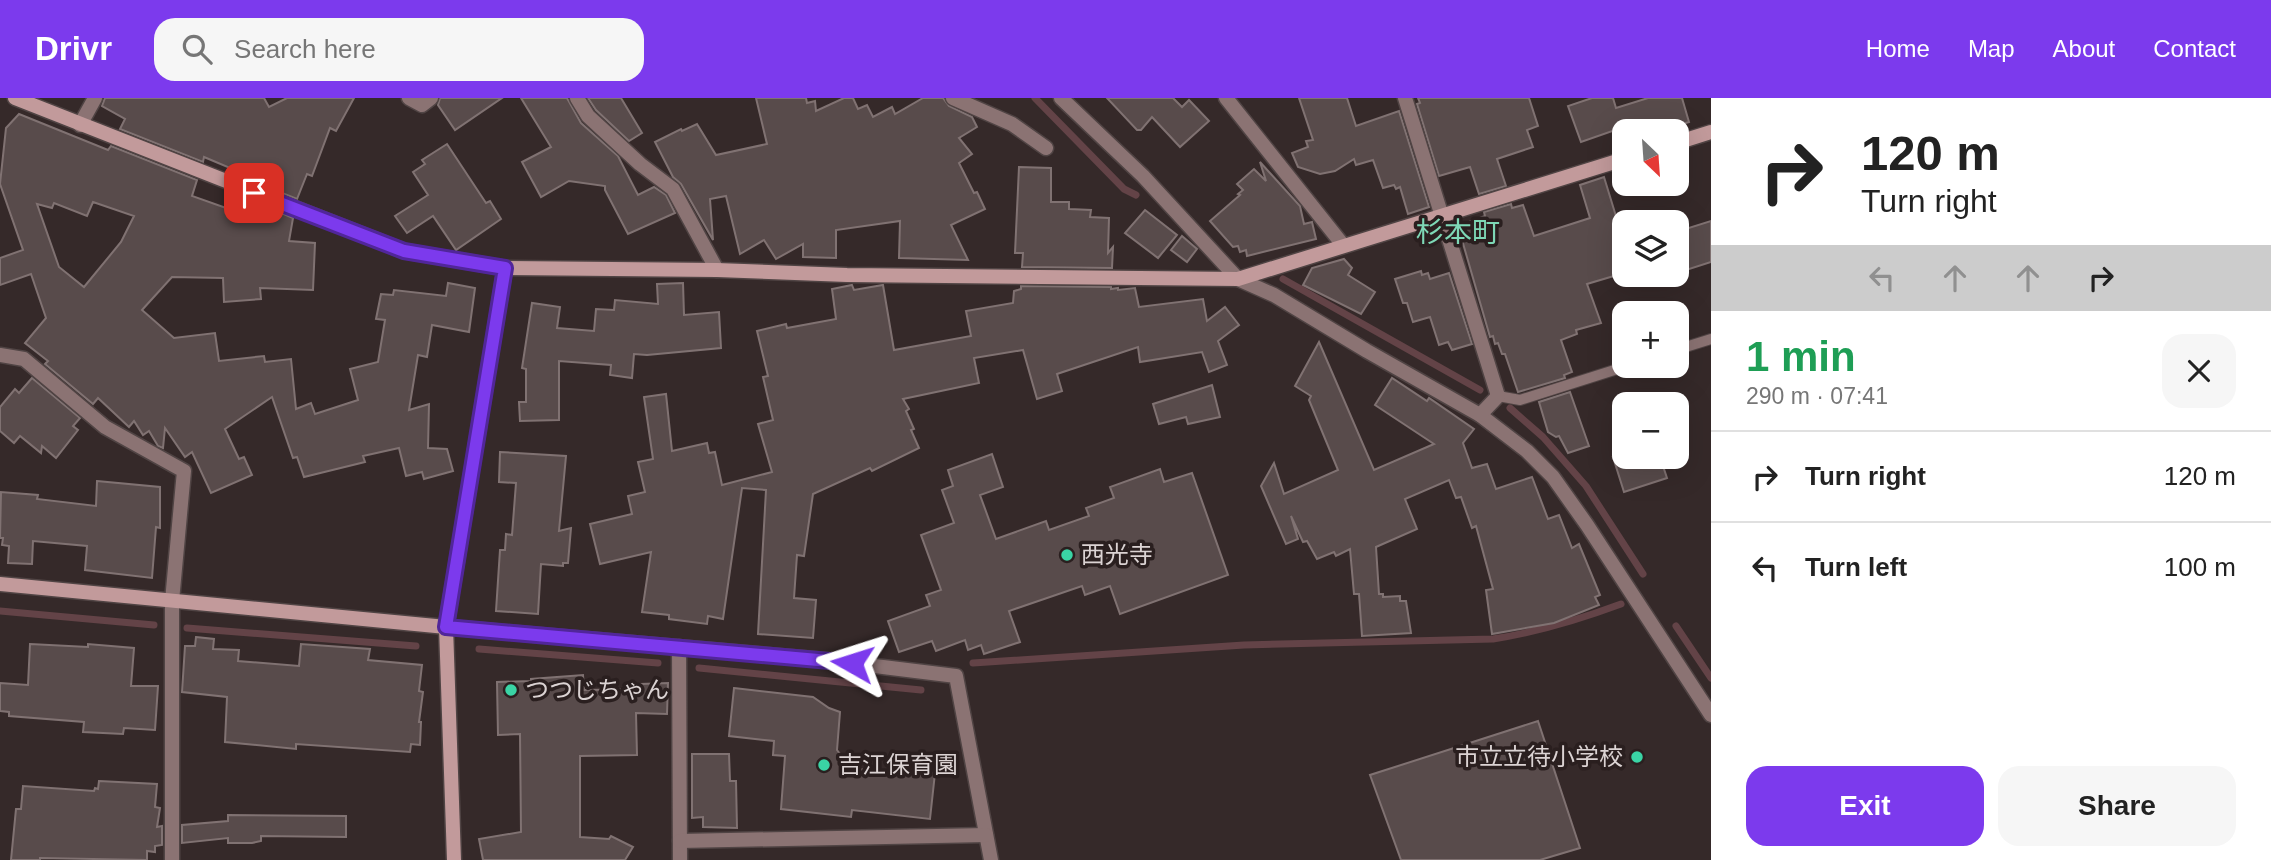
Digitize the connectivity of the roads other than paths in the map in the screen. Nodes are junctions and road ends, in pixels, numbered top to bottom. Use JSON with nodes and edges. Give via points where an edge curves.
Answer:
{"nodes":[{"id":1,"x":15,"y":98,"type":"edge"},
{"id":2,"x":95,"y":98,"type":"edge"},
{"id":3,"x":409,"y":98,"type":"edge"},
{"id":4,"x":432,"y":98,"type":"edge"},
{"id":5,"x":577,"y":98,"type":"edge"},
{"id":6,"x":953,"y":98,"type":"edge"},
{"id":7,"x":1061,"y":98,"type":"edge"},
{"id":8,"x":1226,"y":98,"type":"edge"},
{"id":9,"x":1405,"y":98,"type":"edge"},
{"id":10,"x":80,"y":125,"type":"junction"},
{"id":11,"x":1711,"y":132,"type":"edge"},
{"id":12,"x":1689,"y":139,"type":"edge"},
{"id":13,"x":1046,"y":148,"type":"dead end"},
{"id":14,"x":1612,"y":163,"type":"edge"},
{"id":15,"x":1442,"y":216,"type":"junction"},
{"id":16,"x":1343,"y":246,"type":"junction"},
{"id":17,"x":505,"y":268,"type":"junction"},
{"id":18,"x":717,"y":270,"type":"junction"},
{"id":19,"x":1238,"y":279,"type":"junction"},
{"id":20,"x":1711,"y":339,"type":"edge"},
{"id":21,"x":1689,"y":346,"type":"edge"},
{"id":22,"x":0,"y":355,"type":"edge"},
{"id":23,"x":1612,"y":371,"type":"edge"},
{"id":24,"x":1498,"y":396,"type":"junction"},
{"id":25,"x":1480,"y":415,"type":"junction"},
{"id":26,"x":0,"y":584,"type":"edge"},
{"id":27,"x":172,"y":601,"type":"junction"},
{"id":28,"x":446,"y":627,"type":"junction"},
{"id":29,"x":679,"y":647,"type":"junction"},
{"id":30,"x":1711,"y":715,"type":"edge"},
{"id":31,"x":986,"y":835,"type":"junction"},
{"id":32,"x":680,"y":841,"type":"junction"},
{"id":33,"x":172,"y":860,"type":"edge"},
{"id":34,"x":454,"y":860,"type":"edge"},
{"id":35,"x":680,"y":860,"type":"edge"},
{"id":36,"x":991,"y":860,"type":"edge"}],
"edges":[{"from":1,"to":10,"type":"street"},
{"from":2,"to":10,"type":"street"},
{"from":3,"to":4,"type":"street","via":[[422,106]]},
{"from":5,"to":18,"type":"street","via":[[589,116],[673,189]]},
{"from":6,"to":13,"type":"street","via":[[1012,124]]},
{"from":7,"to":19,"type":"street","via":[[1143,176]]},
{"from":8,"to":16,"type":"street"},
{"from":9,"to":15,"type":"street"},
{"from":10,"to":17,"type":"street","via":[[404,251]]},
{"from":11,"to":12,"type":"street"},
{"from":14,"to":15,"type":"street"},
{"from":15,"to":16,"type":"street"},
{"from":15,"to":24,"type":"street"},
{"from":16,"to":19,"type":"street"},
{"from":17,"to":18,"type":"street"},
{"from":17,"to":28,"type":"street"},
{"from":18,"to":19,"type":"street"},
{"from":19,"to":25,"type":"street","via":[[1274,295]]},
{"from":20,"to":21,"type":"lane"},
{"from":22,"to":27,"type":"street","via":[[24,359],[105,427],[184,471]]},
{"from":23,"to":24,"type":"lane","via":[[1520,400]]},
{"from":24,"to":25,"type":"street"},
{"from":25,"to":30,"type":"street","via":[[1553,477]]},
{"from":26,"to":27,"type":"street"},
{"from":27,"to":28,"type":"street"},
{"from":27,"to":33,"type":"street"},
{"from":28,"to":29,"type":"street"},
{"from":28,"to":34,"type":"street"},
{"from":29,"to":31,"type":"street","via":[[956,676]]},
{"from":29,"to":32,"type":"street"},
{"from":31,"to":32,"type":"street"},
{"from":31,"to":36,"type":"street"},
{"from":32,"to":35,"type":"street"}]}
